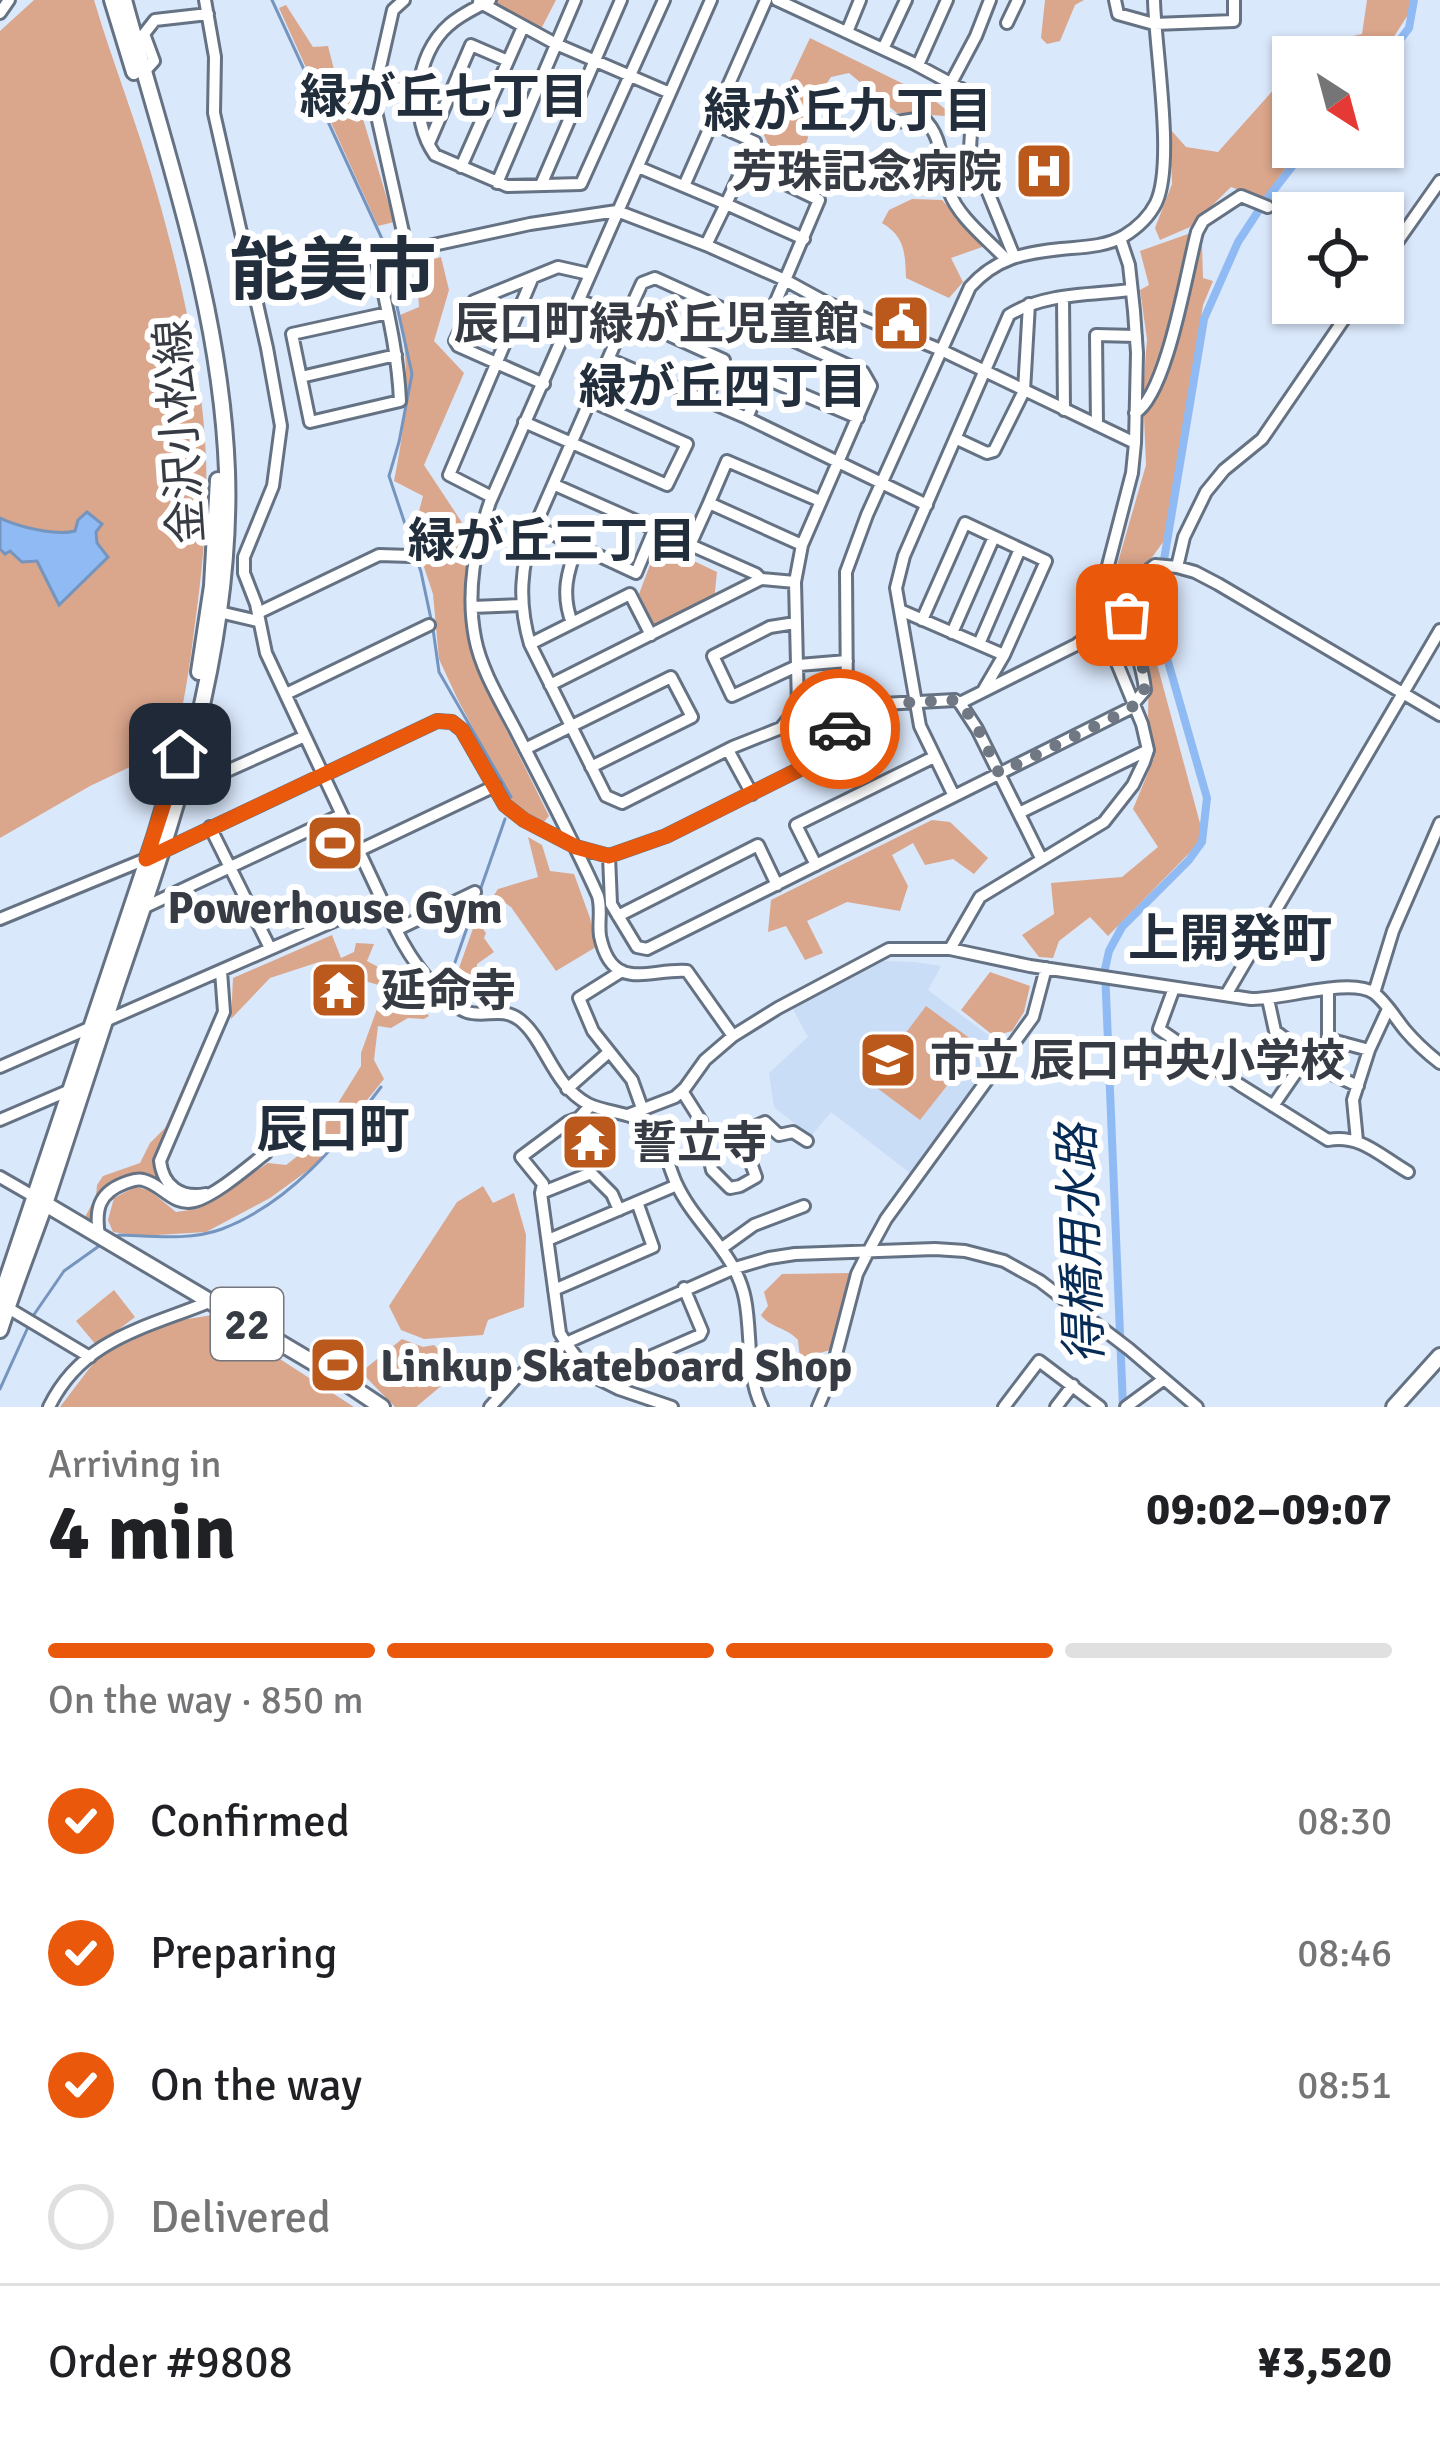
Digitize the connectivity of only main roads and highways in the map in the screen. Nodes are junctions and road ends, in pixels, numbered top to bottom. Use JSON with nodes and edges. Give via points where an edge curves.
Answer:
{"nodes":[{"id":1,"x":112,"y":0,"type":"edge"},
{"id":2,"x":124,"y":0,"type":"edge"},
{"id":3,"x":214,"y":611,"type":"junction"},
{"id":4,"x":98,"y":1025,"type":"junction"},
{"id":5,"x":39,"y":1200,"type":"junction"},
{"id":6,"x":2,"y":1303,"type":"edge"},
{"id":7,"x":0,"y":1330,"type":"edge"},
{"id":8,"x":1440,"y":1357,"type":"edge"},
{"id":9,"x":382,"y":1407,"type":"edge"},
{"id":10,"x":1394,"y":1407,"type":"edge"}],
"edges":[{"from":1,"to":3,"type":"main road","name":"金沢小松線","via":[[204,339],[216,428]]},
{"from":2,"to":3,"type":"main road","name":"金沢小松線","via":[[204,290],[220,381],[227,515]]},
{"from":3,"to":4,"type":"main road","name":"金沢小松線"},
{"from":3,"to":4,"type":"main road","name":"金沢小松線","via":[[215,644],[180,792]]},
{"from":4,"to":5,"type":"main road","name":"金沢小松線"},
{"from":4,"to":5,"type":"main road","name":"金沢小松線"},
{"from":5,"to":6,"type":"main road","name":"金沢小松線"},
{"from":5,"to":9,"type":"main road","number":"22"},
{"from":6,"to":7,"type":"main road","name":"金沢小松線"},
{"from":8,"to":10,"type":"main road"}]}
